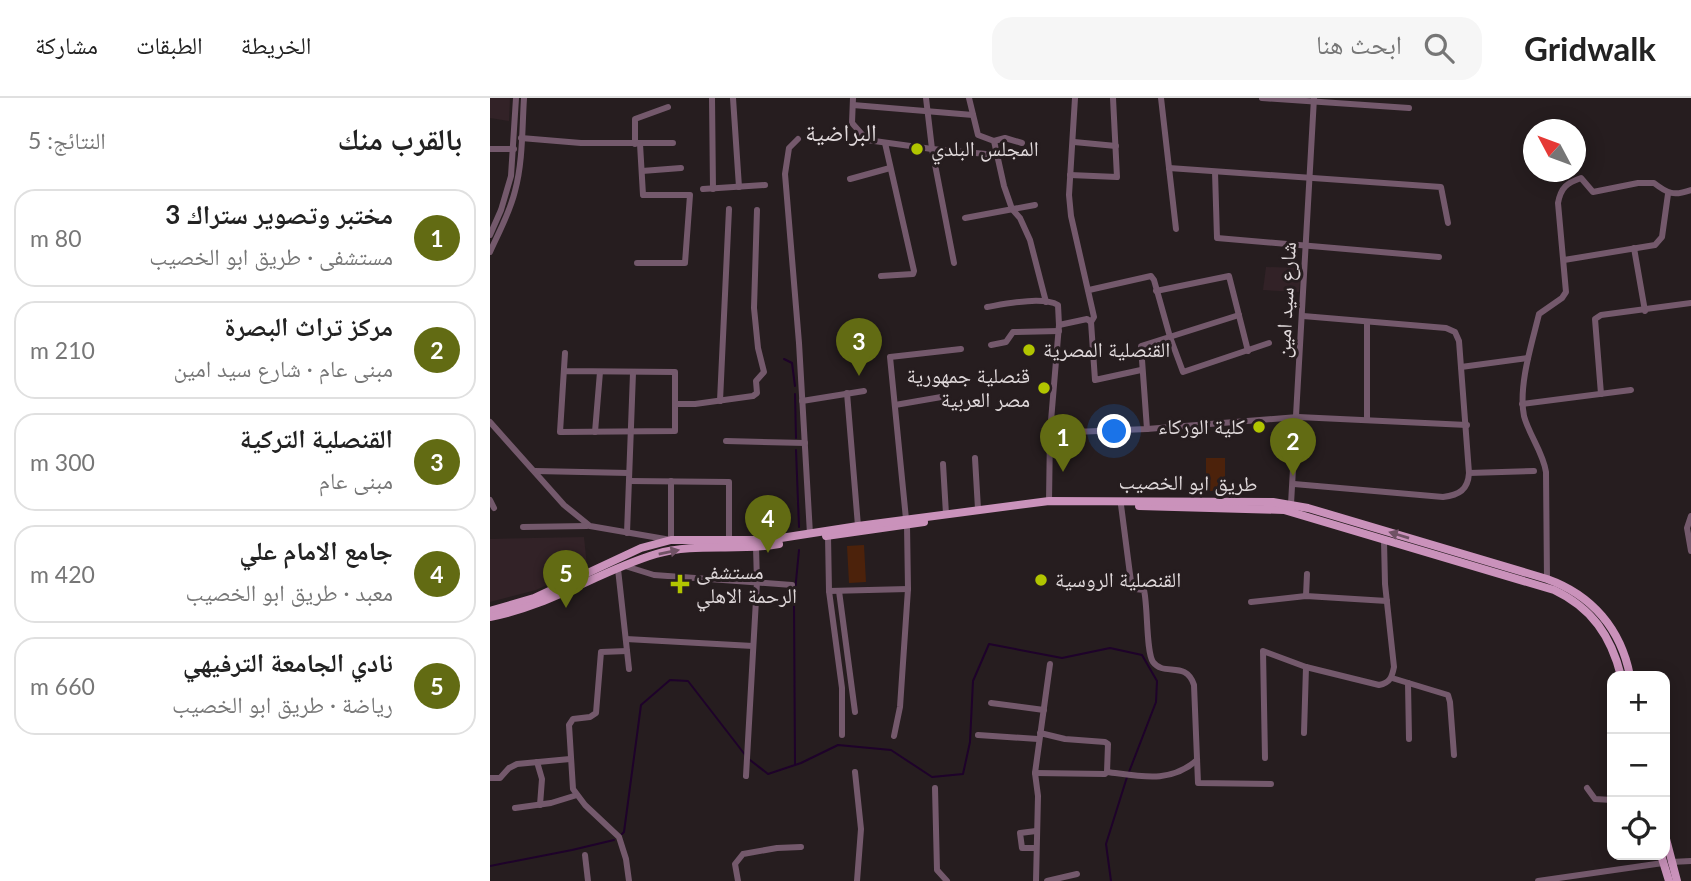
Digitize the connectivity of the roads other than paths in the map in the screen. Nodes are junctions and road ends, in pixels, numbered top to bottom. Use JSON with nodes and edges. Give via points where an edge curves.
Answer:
{"nodes":[{"id":1,"x":516,"y":98,"type":"edge"},
{"id":2,"x":524,"y":98,"type":"edge"},
{"id":3,"x":712,"y":98,"type":"edge"},
{"id":4,"x":733,"y":98,"type":"edge"},
{"id":5,"x":926,"y":98,"type":"edge"},
{"id":6,"x":969,"y":98,"type":"edge"},
{"id":7,"x":1075,"y":98,"type":"edge"},
{"id":8,"x":1113,"y":98,"type":"edge"},
{"id":9,"x":1161,"y":98,"type":"edge"},
{"id":10,"x":1262,"y":98,"type":"edge"},
{"id":11,"x":1380,"y":98,"type":"edge"},
{"id":12,"x":1314,"y":100,"type":"edge"},
{"id":13,"x":853,"y":101,"type":"edge"},
{"id":14,"x":1379,"y":106,"type":"junction"},
{"id":15,"x":668,"y":107,"type":"dead end"},
{"id":16,"x":1409,"y":108,"type":"dead end"},
{"id":17,"x":927,"y":111,"type":"junction"},
{"id":18,"x":973,"y":115,"type":"junction"},
{"id":19,"x":521,"y":138,"type":"junction"},
{"id":20,"x":798,"y":139,"type":"dead end"},
{"id":21,"x":993,"y":141,"type":"junction"},
{"id":22,"x":1022,"y":142,"type":"dead end"},
{"id":23,"x":1074,"y":142,"type":"junction"},
{"id":24,"x":673,"y":143,"type":"dead end"},
{"id":25,"x":885,"y":143,"type":"junction"},
{"id":26,"x":637,"y":144,"type":"junction"},
{"id":27,"x":1116,"y":146,"type":"junction"},
{"id":28,"x":490,"y":149,"type":"edge"},
{"id":29,"x":514,"y":149,"type":"junction"},
{"id":30,"x":932,"y":149,"type":"junction"},
{"id":31,"x":997,"y":155,"type":"junction"},
{"id":32,"x":681,"y":168,"type":"dead end"},
{"id":33,"x":890,"y":168,"type":"junction"},
{"id":34,"x":1169,"y":169,"type":"junction"},
{"id":35,"x":642,"y":171,"type":"junction"},
{"id":36,"x":1215,"y":172,"type":"junction"},
{"id":37,"x":1070,"y":175,"type":"junction"},
{"id":38,"x":1310,"y":178,"type":"junction"},
{"id":39,"x":850,"y":179,"type":"dead end"},
{"id":40,"x":765,"y":185,"type":"dead end"},
{"id":41,"x":739,"y":187,"type":"junction"},
{"id":42,"x":713,"y":188,"type":"junction"},
{"id":43,"x":703,"y":189,"type":"dead end"},
{"id":44,"x":1691,"y":190,"type":"edge"},
{"id":45,"x":1668,"y":194,"type":"junction"},
{"id":46,"x":1035,"y":205,"type":"dead end"},
{"id":47,"x":729,"y":209,"type":"dead end"},
{"id":48,"x":1012,"y":209,"type":"junction"},
{"id":49,"x":757,"y":210,"type":"dead end"},
{"id":50,"x":965,"y":218,"type":"dead end"},
{"id":51,"x":1448,"y":223,"type":"dead end"},
{"id":52,"x":1176,"y":229,"type":"dead end"},
{"id":53,"x":490,"y":235,"type":"edge"},
{"id":54,"x":1306,"y":247,"type":"junction"},
{"id":55,"x":1634,"y":248,"type":"junction"},
{"id":56,"x":490,"y":252,"type":"edge"},
{"id":57,"x":1439,"y":257,"type":"dead end"},
{"id":58,"x":1564,"y":260,"type":"junction"},
{"id":59,"x":637,"y":263,"type":"dead end"},
{"id":60,"x":954,"y":263,"type":"dead end"},
{"id":61,"x":881,"y":276,"type":"dead end"},
{"id":62,"x":1089,"y":290,"type":"junction"},
{"id":63,"x":1156,"y":291,"type":"junction"},
{"id":64,"x":1046,"y":302,"type":"junction"},
{"id":65,"x":1691,"y":303,"type":"edge"},
{"id":66,"x":987,"y":307,"type":"dead end"},
{"id":67,"x":1645,"y":311,"type":"junction"},
{"id":68,"x":1239,"y":314,"type":"junction"},
{"id":69,"x":1303,"y":316,"type":"junction"},
{"id":70,"x":1091,"y":321,"type":"junction"},
{"id":71,"x":1367,"y":322,"type":"junction"},
{"id":72,"x":1059,"y":328,"type":"junction"},
{"id":73,"x":1170,"y":337,"type":"junction"},
{"id":74,"x":1269,"y":343,"type":"dead end"},
{"id":75,"x":991,"y":345,"type":"dead end"},
{"id":76,"x":961,"y":349,"type":"dead end"},
{"id":77,"x":1248,"y":351,"type":"junction"},
{"id":78,"x":565,"y":353,"type":"dead end"},
{"id":79,"x":1528,"y":358,"type":"junction"},
{"id":80,"x":1461,"y":367,"type":"junction"},
{"id":81,"x":1142,"y":370,"type":"junction"},
{"id":82,"x":564,"y":371,"type":"junction"},
{"id":83,"x":600,"y":372,"type":"junction"},
{"id":84,"x":633,"y":373,"type":"junction"},
{"id":85,"x":1631,"y":390,"type":"dead end"},
{"id":86,"x":864,"y":391,"type":"dead end"},
{"id":87,"x":848,"y":393,"type":"junction"},
{"id":88,"x":1601,"y":394,"type":"junction"},
{"id":89,"x":947,"y":397,"type":"dead end"},
{"id":90,"x":720,"y":401,"type":"junction"},
{"id":91,"x":802,"y":401,"type":"junction"},
{"id":92,"x":675,"y":404,"type":"junction"},
{"id":93,"x":1522,"y":404,"type":"junction"},
{"id":94,"x":895,"y":405,"type":"junction"},
{"id":95,"x":1298,"y":417,"type":"junction"},
{"id":96,"x":1367,"y":420,"type":"junction"},
{"id":97,"x":490,"y":422,"type":"edge"},
{"id":98,"x":1467,"y":425,"type":"junction"},
{"id":99,"x":1147,"y":429,"type":"junction"},
{"id":100,"x":629,"y":431,"type":"junction"},
{"id":101,"x":595,"y":432,"type":"junction"},
{"id":102,"x":1050,"y":433,"type":"junction"},
{"id":103,"x":726,"y":441,"type":"dead end"},
{"id":104,"x":805,"y":443,"type":"junction"},
{"id":105,"x":975,"y":458,"type":"dead end"},
{"id":106,"x":943,"y":464,"type":"dead end"},
{"id":107,"x":535,"y":471,"type":"junction"},
{"id":108,"x":1534,"y":471,"type":"dead end"},
{"id":109,"x":1469,"y":474,"type":"junction"},
{"id":110,"x":629,"y":477,"type":"junction"},
{"id":111,"x":671,"y":481,"type":"junction"},
{"id":112,"x":1294,"y":484,"type":"junction"},
{"id":113,"x":490,"y":500,"type":"edge"},
{"id":114,"x":1049,"y":501,"type":"junction"},
{"id":115,"x":1159,"y":503,"type":"junction"},
{"id":116,"x":1292,"y":504,"type":"junction"},
{"id":117,"x":1121,"y":505,"type":"junction"},
{"id":118,"x":494,"y":508,"type":"dead end"},
{"id":119,"x":978,"y":509,"type":"junction"},
{"id":120,"x":946,"y":514,"type":"junction"},
{"id":121,"x":1691,"y":516,"type":"edge"},
{"id":122,"x":906,"y":522,"type":"junction"},
{"id":123,"x":590,"y":526,"type":"junction"},
{"id":124,"x":858,"y":526,"type":"junction"},
{"id":125,"x":523,"y":527,"type":"dead end"},
{"id":126,"x":627,"y":533,"type":"junction"},
{"id":127,"x":810,"y":534,"type":"junction"},
{"id":128,"x":828,"y":536,"type":"junction"},
{"id":129,"x":671,"y":540,"type":"junction"},
{"id":130,"x":1384,"y":541,"type":"junction"},
{"id":131,"x":728,"y":544,"type":"junction"},
{"id":132,"x":756,"y":547,"type":"junction"},
{"id":133,"x":1427,"y":548,"type":"junction"},
{"id":134,"x":1691,"y":551,"type":"edge"},
{"id":135,"x":622,"y":568,"type":"junction"},
{"id":136,"x":1307,"y":575,"type":"dead end"},
{"id":137,"x":1547,"y":579,"type":"junction"},
{"id":138,"x":757,"y":582,"type":"junction"},
{"id":139,"x":792,"y":585,"type":"dead end"},
{"id":140,"x":908,"y":589,"type":"junction"},
{"id":141,"x":829,"y":591,"type":"junction"},
{"id":142,"x":839,"y":591,"type":"junction"},
{"id":143,"x":556,"y":594,"type":"junction"},
{"id":144,"x":1306,"y":596,"type":"junction"},
{"id":145,"x":1387,"y":601,"type":"junction"},
{"id":146,"x":1251,"y":602,"type":"dead end"},
{"id":147,"x":490,"y":611,"type":"edge"},
{"id":148,"x":490,"y":617,"type":"edge"},
{"id":149,"x":626,"y":639,"type":"junction"},
{"id":150,"x":753,"y":646,"type":"junction"},
{"id":151,"x":627,"y":651,"type":"junction"},
{"id":152,"x":1050,"y":664,"type":"dead end"},
{"id":153,"x":1306,"y":667,"type":"junction"},
{"id":154,"x":629,"y":669,"type":"dead end"},
{"id":155,"x":1620,"y":671,"type":"edge"},
{"id":156,"x":1628,"y":671,"type":"edge"},
{"id":157,"x":1392,"y":678,"type":"junction"},
{"id":158,"x":1408,"y":683,"type":"junction"},
{"id":159,"x":991,"y":704,"type":"dead end"},
{"id":160,"x":1044,"y":710,"type":"junction"},
{"id":161,"x":855,"y":712,"type":"dead end"},
{"id":162,"x":1304,"y":733,"type":"dead end"},
{"id":163,"x":842,"y":735,"type":"dead end"},
{"id":164,"x":978,"y":735,"type":"dead end"},
{"id":165,"x":894,"y":736,"type":"dead end"},
{"id":166,"x":1039,"y":736,"type":"junction"},
{"id":167,"x":1409,"y":739,"type":"dead end"},
{"id":168,"x":1454,"y":755,"type":"dead end"},
{"id":169,"x":1265,"y":758,"type":"dead end"},
{"id":170,"x":570,"y":759,"type":"junction"},
{"id":171,"x":1197,"y":760,"type":"junction"},
{"id":172,"x":537,"y":762,"type":"junction"},
{"id":173,"x":855,"y":772,"type":"dead end"},
{"id":174,"x":1107,"y":772,"type":"junction"},
{"id":175,"x":1035,"y":773,"type":"junction"},
{"id":176,"x":746,"y":776,"type":"dead end"},
{"id":177,"x":490,"y":778,"type":"edge"},
{"id":178,"x":1271,"y":784,"type":"dead end"},
{"id":179,"x":935,"y":788,"type":"dead end"},
{"id":180,"x":1587,"y":788,"type":"dead end"},
{"id":181,"x":577,"y":795,"type":"junction"},
{"id":182,"x":1607,"y":800,"type":"edge"},
{"id":183,"x":540,"y":805,"type":"junction"},
{"id":184,"x":515,"y":808,"type":"dead end"},
{"id":185,"x":1036,"y":831,"type":"junction"},
{"id":186,"x":801,"y":847,"type":"dead end"},
{"id":187,"x":1036,"y":848,"type":"junction"},
{"id":188,"x":585,"y":855,"type":"dead end"},
{"id":189,"x":1665,"y":860,"type":"edge"},
{"id":190,"x":1691,"y":861,"type":"edge"},
{"id":191,"x":1077,"y":874,"type":"dead end"},
{"id":192,"x":589,"y":881,"type":"edge"},
{"id":193,"x":629,"y":881,"type":"edge"},
{"id":194,"x":738,"y":881,"type":"edge"},
{"id":195,"x":857,"y":881,"type":"edge"},
{"id":196,"x":947,"y":881,"type":"edge"},
{"id":197,"x":1036,"y":881,"type":"edge"},
{"id":198,"x":1047,"y":881,"type":"edge"},
{"id":199,"x":1538,"y":881,"type":"edge"},
{"id":200,"x":1669,"y":881,"type":"edge"},
{"id":201,"x":1677,"y":881,"type":"edge"}],
"edges":[{"from":1,"to":29,"type":"street"},
{"from":2,"to":19,"type":"street"},
{"from":3,"to":42,"type":"street"},
{"from":4,"to":41,"type":"street"},
{"from":5,"to":17,"type":"street"},
{"from":6,"to":18,"type":"street"},
{"from":7,"to":23,"type":"street"},
{"from":8,"to":27,"type":"street"},
{"from":9,"to":34,"type":"street"},
{"from":10,"to":12,"type":"street"},
{"from":11,"to":14,"type":"street"},
{"from":12,"to":14,"type":"street"},
{"from":12,"to":38,"type":"street","name":"شارع سيد امين"},
{"from":13,"to":17,"type":"street"},
{"from":13,"to":25,"type":"street","via":[[852,122],[857,131],[867,140]]},
{"from":14,"to":16,"type":"street"},
{"from":15,"to":26,"type":"street","via":[[635,119]]},
{"from":17,"to":18,"type":"street"},
{"from":17,"to":30,"type":"street"},
{"from":18,"to":21,"type":"street","via":[[978,135]]},
{"from":19,"to":26,"type":"street"},
{"from":19,"to":56,"type":"street","via":[[513,200]]},
{"from":20,"to":91,"type":"street","via":[[789,148],[785,174]]},
{"from":21,"to":22,"type":"street"},
{"from":21,"to":31,"type":"street"},
{"from":23,"to":27,"type":"street"},
{"from":23,"to":37,"type":"street"},
{"from":24,"to":26,"type":"street"},
{"from":25,"to":30,"type":"street"},
{"from":25,"to":33,"type":"street"},
{"from":26,"to":35,"type":"street"},
{"from":27,"to":37,"type":"street","via":[[1117,177]]},
{"from":28,"to":29,"type":"street"},
{"from":29,"to":53,"type":"street","via":[[509,187]]},
{"from":30,"to":31,"type":"street"},
{"from":30,"to":60,"type":"street"},
{"from":31,"to":48,"type":"street"},
{"from":32,"to":35,"type":"street"},
{"from":33,"to":39,"type":"street"},
{"from":33,"to":61,"type":"street","via":[[915,271]]},
{"from":34,"to":36,"type":"street"},
{"from":34,"to":52,"type":"street"},
{"from":35,"to":59,"type":"street","via":[[643,195],[690,195],[685,263]]},
{"from":36,"to":38,"type":"street"},
{"from":36,"to":54,"type":"street","via":[[1217,238]]},
{"from":37,"to":62,"type":"street","via":[[1071,216]]},
{"from":38,"to":51,"type":"street","via":[[1441,187]]},
{"from":38,"to":54,"type":"street","name":"شارع سيد امين"},
{"from":40,"to":41,"type":"street"},
{"from":41,"to":42,"type":"street"},
{"from":42,"to":43,"type":"street"},
{"from":44,"to":45,"type":"street"},
{"from":45,"to":55,"type":"street","via":[[1660,242]]},
{"from":45,"to":58,"type":"street","via":[[1654,183],[1592,192],[1581,178],[1567,183],[1558,203]]},
{"from":46,"to":48,"type":"street"},
{"from":47,"to":90,"type":"street"},
{"from":48,"to":50,"type":"street"},
{"from":48,"to":64,"type":"street","via":[[1030,240]]},
{"from":49,"to":90,"type":"street","via":[[754,308],[764,372],[756,381],[755,396]]},
{"from":54,"to":57,"type":"street"},
{"from":54,"to":69,"type":"street","name":"شارع سيد امين"},
{"from":55,"to":58,"type":"street"},
{"from":55,"to":67,"type":"street"},
{"from":58,"to":79,"type":"street","via":[[1566,292],[1539,314]]},
{"from":62,"to":63,"type":"street","via":[[1151,276]]},
{"from":62,"to":70,"type":"street"},
{"from":63,"to":68,"type":"street","via":[[1229,275]]},
{"from":63,"to":73,"type":"street"},
{"from":64,"to":66,"type":"street"},
{"from":64,"to":72,"type":"street","via":[[1058,305]]},
{"from":65,"to":67,"type":"street"},
{"from":67,"to":88,"type":"street","via":[[1595,319]]},
{"from":68,"to":73,"type":"street"},
{"from":68,"to":77,"type":"street"},
{"from":69,"to":71,"type":"street"},
{"from":69,"to":95,"type":"street","name":"شارع سيد امين"},
{"from":70,"to":72,"type":"street"},
{"from":70,"to":81,"type":"street","via":[[1095,380]]},
{"from":71,"to":80,"type":"street","via":[[1451,330],[1458,337]]},
{"from":71,"to":96,"type":"street"},
{"from":72,"to":75,"type":"street","via":[[1013,332],[1006,342]]},
{"from":72,"to":102,"type":"street"},
{"from":73,"to":77,"type":"street","via":[[1183,372]]},
{"from":73,"to":81,"type":"street","via":[[1141,346]]},
{"from":74,"to":77,"type":"street"},
{"from":76,"to":94,"type":"street","via":[[890,357]]},
{"from":78,"to":82,"type":"street"},
{"from":79,"to":80,"type":"street"},
{"from":79,"to":93,"type":"street"},
{"from":80,"to":98,"type":"street"},
{"from":81,"to":99,"type":"street"},
{"from":82,"to":83,"type":"street"},
{"from":82,"to":101,"type":"street","via":[[560,432]]},
{"from":83,"to":84,"type":"street"},
{"from":83,"to":101,"type":"street"},
{"from":84,"to":92,"type":"street","via":[[675,372]]},
{"from":84,"to":100,"type":"street"},
{"from":85,"to":88,"type":"street"},
{"from":86,"to":87,"type":"street"},
{"from":87,"to":91,"type":"street"},
{"from":87,"to":124,"type":"street"},
{"from":88,"to":93,"type":"street"},
{"from":89,"to":94,"type":"street"},
{"from":90,"to":92,"type":"street"},
{"from":91,"to":104,"type":"street"},
{"from":92,"to":100,"type":"street","via":[[675,431]]},
{"from":93,"to":137,"type":"street","via":[[1546,472]]},
{"from":94,"to":122,"type":"street"},
{"from":95,"to":96,"type":"street"},
{"from":95,"to":99,"type":"street"},
{"from":95,"to":112,"type":"street","name":"شارع سيد امين"},
{"from":96,"to":98,"type":"street"},
{"from":97,"to":107,"type":"street"},
{"from":98,"to":109,"type":"street"},
{"from":99,"to":102,"type":"street"},
{"from":100,"to":101,"type":"street"},
{"from":100,"to":110,"type":"street"},
{"from":102,"to":114,"type":"street"},
{"from":103,"to":104,"type":"street"},
{"from":104,"to":127,"type":"street"},
{"from":105,"to":119,"type":"street"},
{"from":106,"to":120,"type":"street"},
{"from":107,"to":110,"type":"street"},
{"from":107,"to":123,"type":"street","via":[[564,505]]},
{"from":108,"to":109,"type":"street"},
{"from":109,"to":112,"type":"street","via":[[1461,492],[1443,497]]},
{"from":110,"to":111,"type":"street"},
{"from":110,"to":126,"type":"street"},
{"from":111,"to":129,"type":"street"},
{"from":111,"to":131,"type":"street","via":[[729,482]]},
{"from":112,"to":116,"type":"street","name":"شارع سيد امين"},
{"from":113,"to":118,"type":"street"},
{"from":114,"to":115,"type":"main road","name":"طريق ابو الخصيب"},
{"from":114,"to":119,"type":"main road","name":"طريق ابو الخصيب"},
{"from":115,"to":116,"type":"main road","name":"طريق ابو الخصيب"},
{"from":115,"to":117,"type":"main road","name":"طريق ابو الخصيب"},
{"from":115,"to":130,"type":"main road","name":"طريق ابو الخصيب","via":[[1284,510]]},
{"from":133,"to":116,"type":"main road","name":"طريق ابو الخصيب","one_way":true},
{"from":117,"to":122,"type":"main road","name":"طريق ابو الخصيب","via":[[1041,506]]},
{"from":117,"to":171,"type":"street","via":[[1131,582],[1135,589],[1144,590],[1147,602],[1152,661],[1188,674],[1194,685]]},
{"from":119,"to":120,"type":"main road","name":"طريق ابو الخصيب"},
{"from":120,"to":122,"type":"main road","name":"طريق ابو الخصيب"},
{"from":121,"to":134,"type":"street","via":[[1687,528]]},
{"from":122,"to":124,"type":"main road","name":"طريق ابو الخصيب"},
{"from":122,"to":128,"type":"main road","name":"طريق ابو الخصيب"},
{"from":122,"to":140,"type":"street"},
{"from":123,"to":125,"type":"street"},
{"from":123,"to":126,"type":"street"},
{"from":124,"to":127,"type":"main road","name":"طريق ابو الخصيب"},
{"from":126,"to":129,"type":"street"},
{"from":127,"to":131,"type":"main road","name":"طريق ابو الخصيب"},
{"from":128,"to":132,"type":"main road","name":"طريق ابو الخصيب"},
{"from":128,"to":141,"type":"street"},
{"from":129,"to":131,"type":"main road","name":"طريق ابو الخصيب"},
{"from":129,"to":143,"type":"main road","name":"طريق ابو الخصيب","via":[[641,548]]},
{"from":130,"to":133,"type":"main road","name":"طريق ابو الخصيب"},
{"from":130,"to":145,"type":"street"},
{"from":131,"to":132,"type":"main road","name":"طريق ابو الخصيب"},
{"from":135,"to":131,"type":"main road","name":"طريق ابو الخصيب","one_way":true,"via":[[665,552]]},
{"from":132,"to":138,"type":"street"},
{"from":133,"to":137,"type":"main road","name":"طريق ابو الخصيب"},
{"from":133,"to":155,"type":"main road","name":"طريق ابو الخصيب","via":[[1573,600],[1603,630]]},
{"from":135,"to":138,"type":"street","via":[[654,575]]},
{"from":135,"to":143,"type":"main road","name":"طريق ابو الخصيب"},
{"from":135,"to":149,"type":"street"},
{"from":136,"to":144,"type":"street"},
{"from":137,"to":156,"type":"main road","name":"طريق ابو الخصيب","via":[[1578,594],[1604,617]]},
{"from":138,"to":139,"type":"street"},
{"from":138,"to":150,"type":"street"},
{"from":140,"to":142,"type":"street"},
{"from":140,"to":165,"type":"street"},
{"from":141,"to":142,"type":"street"},
{"from":141,"to":163,"type":"street","via":[[842,688]]},
{"from":142,"to":161,"type":"street"},
{"from":143,"to":147,"type":"main road","name":"طريق ابو الخصيب"},
{"from":143,"to":148,"type":"main road","name":"طريق ابو الخصيب"},
{"from":144,"to":145,"type":"street"},
{"from":144,"to":146,"type":"street"},
{"from":145,"to":157,"type":"street"},
{"from":149,"to":150,"type":"street"},
{"from":149,"to":151,"type":"street"},
{"from":150,"to":176,"type":"street"},
{"from":151,"to":154,"type":"street"},
{"from":151,"to":170,"type":"street","via":[[600,654],[597,710],[593,716],[570,723]]},
{"from":152,"to":160,"type":"street"},
{"from":153,"to":157,"type":"street","via":[[1379,685]]},
{"from":153,"to":162,"type":"street"},
{"from":153,"to":169,"type":"street","via":[[1263,652]]},
{"from":157,"to":158,"type":"street"},
{"from":158,"to":167,"type":"street"},
{"from":158,"to":168,"type":"street","via":[[1449,697]]},
{"from":159,"to":160,"type":"street"},
{"from":160,"to":166,"type":"street"},
{"from":164,"to":166,"type":"street"},
{"from":166,"to":174,"type":"street","via":[[1105,742]]},
{"from":166,"to":175,"type":"street"},
{"from":170,"to":172,"type":"street"},
{"from":170,"to":181,"type":"street","via":[[571,784]]},
{"from":171,"to":174,"type":"street","via":[[1187,769],[1156,778]]},
{"from":171,"to":178,"type":"street","via":[[1198,783]]},
{"from":172,"to":177,"type":"street","via":[[511,766],[499,778]]},
{"from":172,"to":183,"type":"street","via":[[542,779]]},
{"from":173,"to":195,"type":"street","via":[[861,829]]},
{"from":174,"to":175,"type":"street"},
{"from":175,"to":185,"type":"street"},
{"from":179,"to":196,"type":"street","via":[[937,870]]},
{"from":180,"to":182,"type":"street","via":[[1595,799]]},
{"from":181,"to":183,"type":"street"},
{"from":181,"to":193,"type":"street","via":[[619,837]]},
{"from":183,"to":184,"type":"street"},
{"from":185,"to":187,"type":"street"},
{"from":185,"to":187,"type":"street","via":[[1020,833],[1022,848]]},
{"from":186,"to":194,"type":"street","via":[[743,854],[735,863]]},
{"from":187,"to":197,"type":"street"},
{"from":188,"to":192,"type":"street"},
{"from":189,"to":190,"type":"street"},
{"from":189,"to":199,"type":"street"},
{"from":189,"to":200,"type":"main road"},
{"from":189,"to":201,"type":"main road"},
{"from":191,"to":198,"type":"street"}]}
